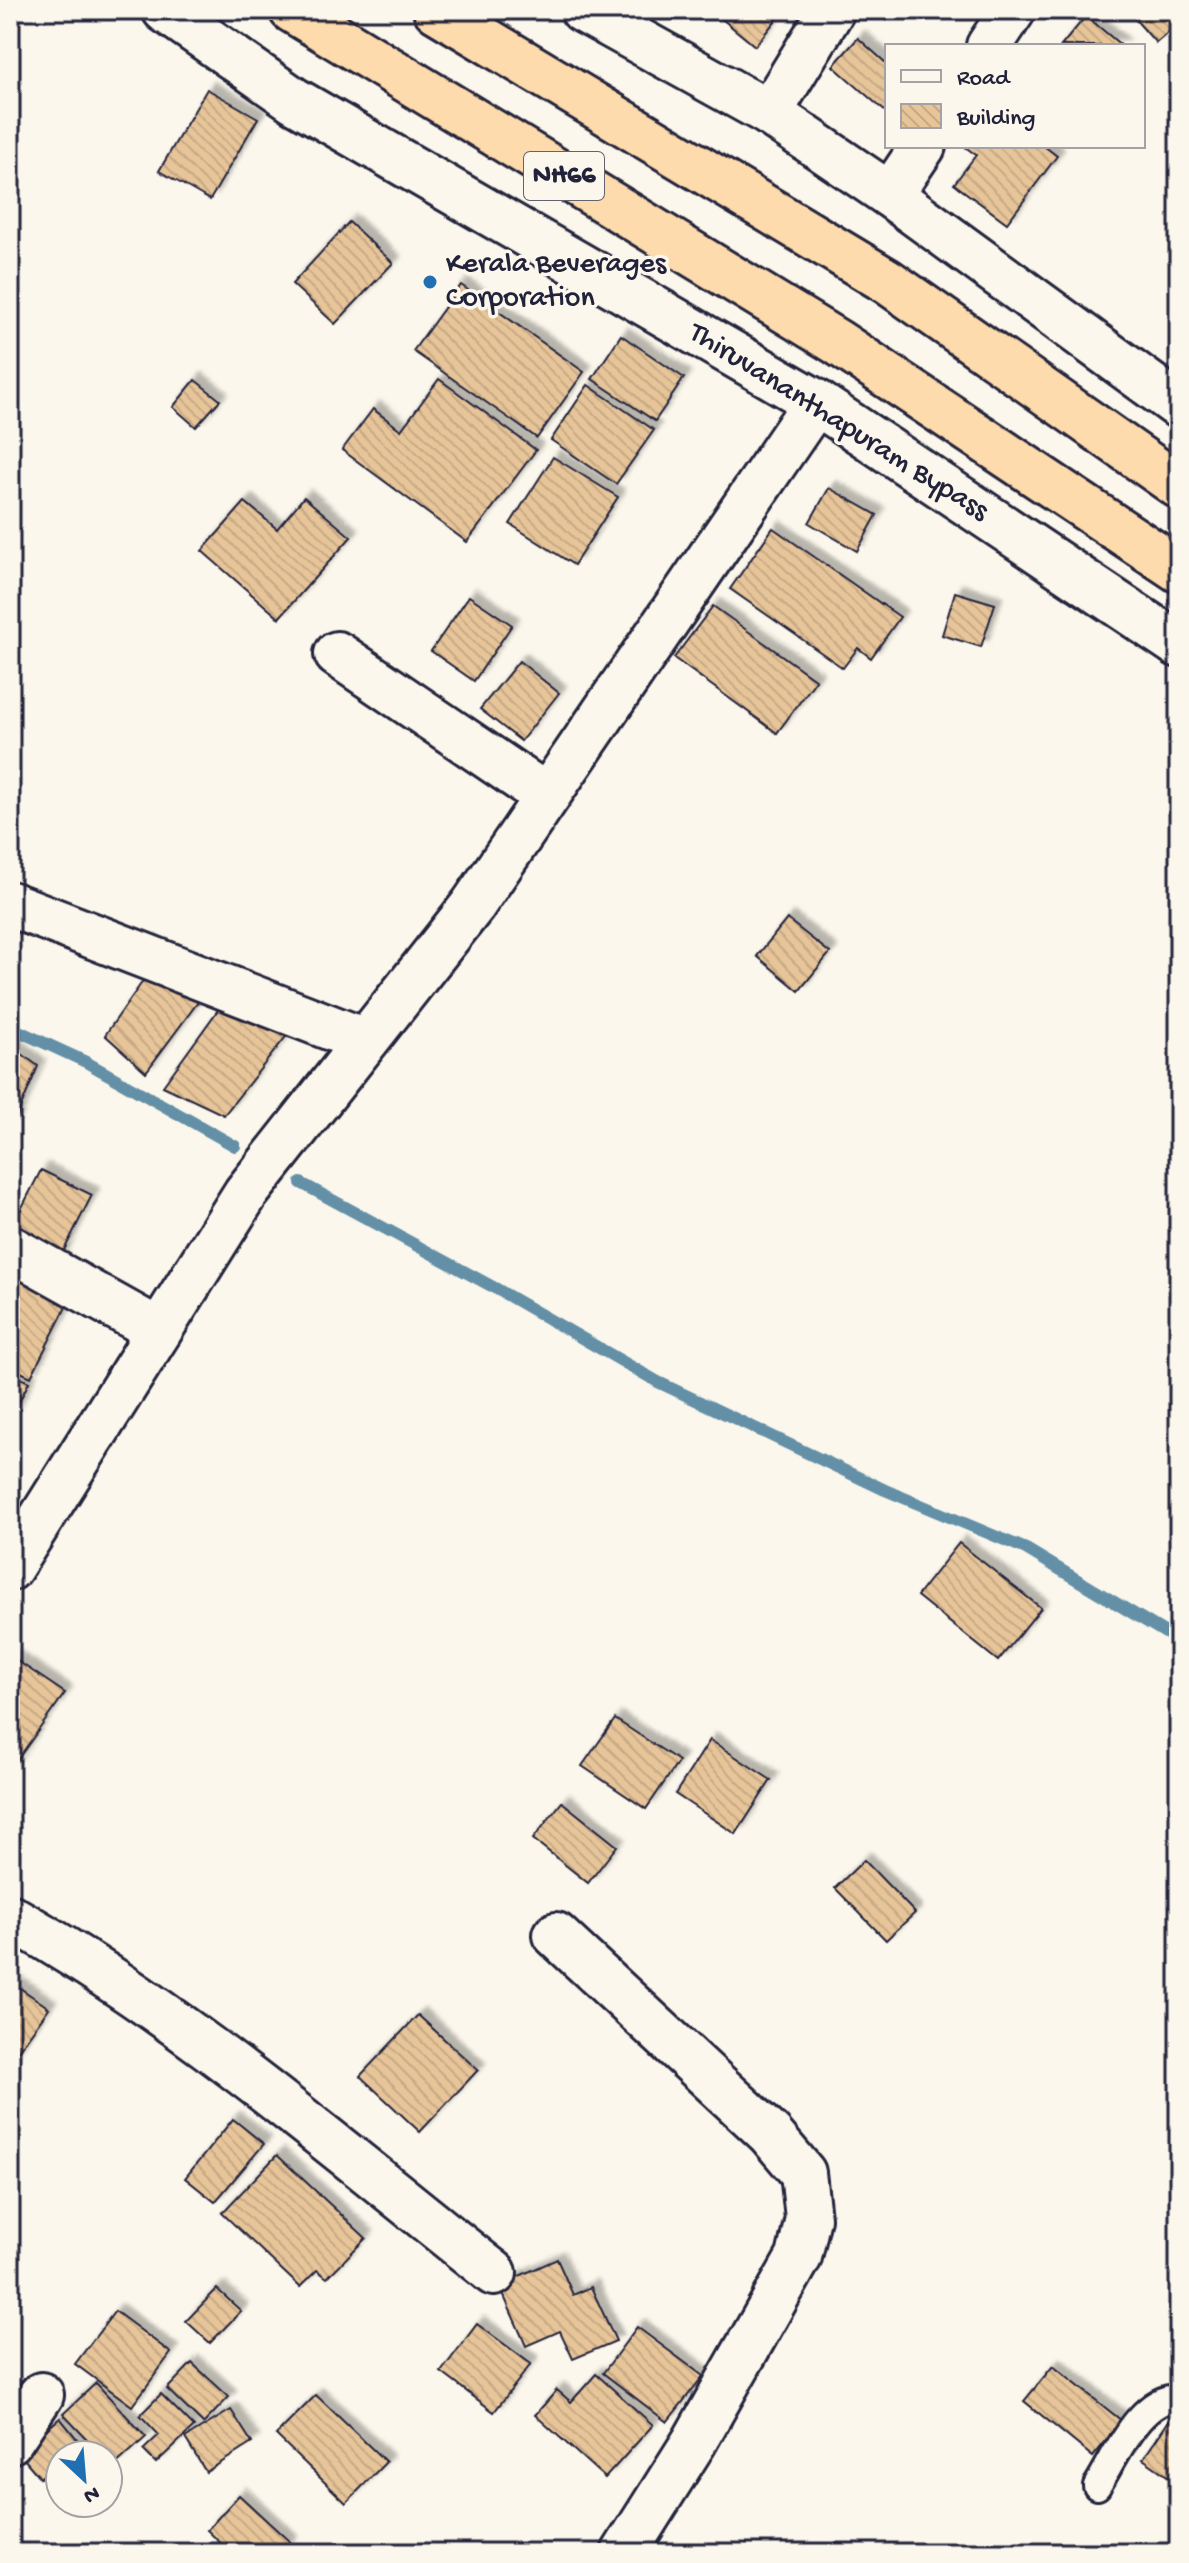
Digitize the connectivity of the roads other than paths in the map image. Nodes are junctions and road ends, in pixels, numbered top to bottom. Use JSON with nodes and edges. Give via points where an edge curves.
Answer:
{"nodes":[{"id":1,"x":165,"y":10,"type":"edge"},
{"id":2,"x":292,"y":10,"type":"edge"},
{"id":3,"x":436,"y":10,"type":"edge"},
{"id":4,"x":583,"y":10,"type":"edge"},
{"id":5,"x":832,"y":10,"type":"edge"},
{"id":6,"x":1013,"y":10,"type":"edge"},
{"id":7,"x":990,"y":44,"type":"edge"},
{"id":8,"x":769,"y":113,"type":"junction"},
{"id":9,"x":922,"y":148,"type":"edge"},
{"id":10,"x":890,"y":195,"type":"junction"},
{"id":11,"x":816,"y":402,"type":"junction"},
{"id":12,"x":1179,"y":406,"type":"edge"},
{"id":13,"x":1179,"y":486,"type":"edge"},
{"id":14,"x":1179,"y":570,"type":"edge"},
{"id":15,"x":1179,"y":645,"type":"edge"},
{"id":16,"x":337,"y":654,"type":"dead end"},
{"id":17,"x":546,"y":796,"type":"junction"},
{"id":18,"x":10,"y":904,"type":"edge"},
{"id":19,"x":365,"y":1041,"type":"junction"},
{"id":20,"x":10,"y":1248,"type":"edge"},
{"id":21,"x":159,"y":1331,"type":"junction"},
{"id":22,"x":10,"y":1568,"type":"edge"},
{"id":23,"x":10,"y":1917,"type":"edge"},
{"id":24,"x":556,"y":1935,"type":"dead end"},
{"id":25,"x":494,"y":2273,"type":"dead end"},
{"id":26,"x":41,"y":2395,"type":"dead end"},
{"id":27,"x":1179,"y":2398,"type":"edge"},
{"id":28,"x":10,"y":2441,"type":"edge"},
{"id":29,"x":1097,"y":2486,"type":"dead end"},
{"id":30,"x":624,"y":2553,"type":"edge"}],
"edges":[{"from":1,"to":11,"type":"street","name":"Thiruvananthapuram Bypass","via":[[294,100]]},
{"from":2,"to":14,"type":"highway","name":"Thiruvananthapuram Bypass","number":"NH66","via":[[837,342]]},
{"from":3,"to":13,"type":"highway","number":"NH66","via":[[887,281]]},
{"from":4,"to":8,"type":"street"},
{"from":5,"to":8,"type":"street"},
{"from":6,"to":7,"type":"street"},
{"from":8,"to":10,"type":"street"},
{"from":9,"to":10,"type":"street"},
{"from":10,"to":12,"type":"street"},
{"from":11,"to":15,"type":"street","name":"Thiruvananthapuram Bypass"},
{"from":11,"to":17,"type":"street"},
{"from":16,"to":17,"type":"street"},
{"from":17,"to":19,"type":"street","via":[[473,905]]},
{"from":18,"to":19,"type":"street"},
{"from":19,"to":21,"type":"street","via":[[246,1193]]},
{"from":20,"to":21,"type":"street"},
{"from":21,"to":22,"type":"street"},
{"from":23,"to":25,"type":"street","via":[[70,1951],[250,2080]]},
{"from":24,"to":30,"type":"street","via":[[770,2134],[803,2173],[808,2218],[799,2257]]},
{"from":26,"to":28,"type":"street"},
{"from":27,"to":29,"type":"lane","via":[[1153,2405]]}]}
